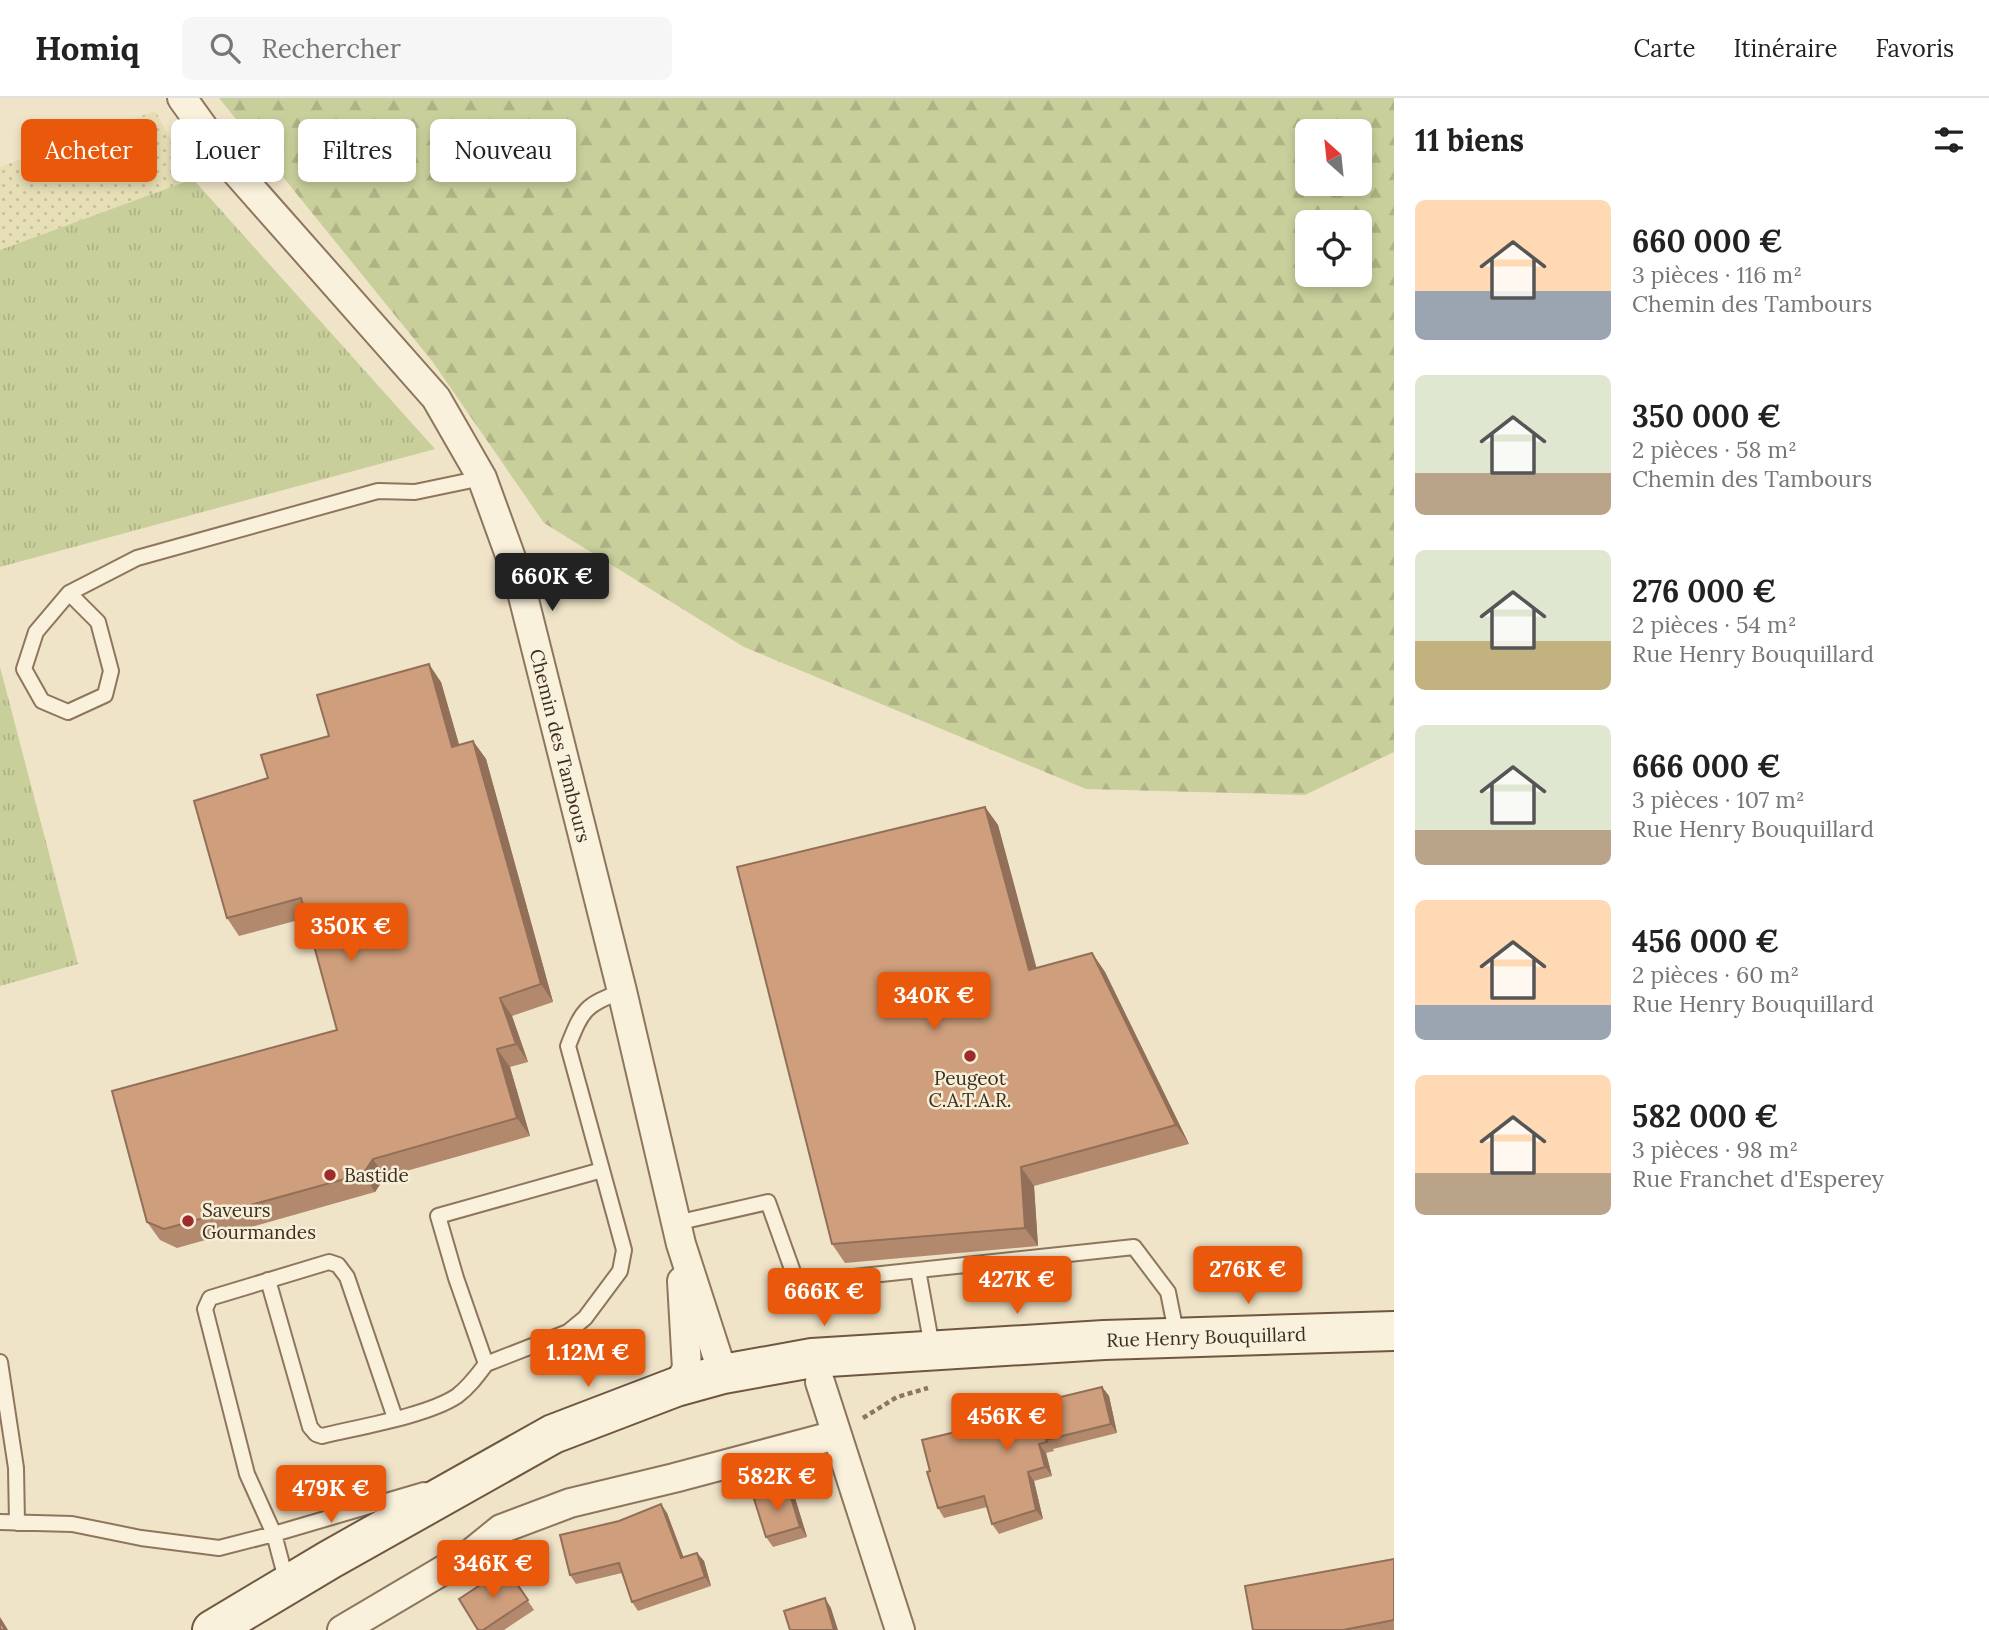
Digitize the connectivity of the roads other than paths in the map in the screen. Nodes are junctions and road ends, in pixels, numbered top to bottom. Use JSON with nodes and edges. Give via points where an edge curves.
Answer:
{"nodes":[{"id":1,"x":182,"y":98,"type":"edge"},
{"id":2,"x":482,"y":478,"type":"junction"},
{"id":3,"x":69,"y":593,"type":"junction"},
{"id":4,"x":622,"y":991,"type":"junction"},
{"id":5,"x":602,"y":1170,"type":"junction"},
{"id":6,"x":678,"y":1233,"type":"junction"},
{"id":7,"x":918,"y":1270,"type":"junction"},
{"id":8,"x":268,"y":1280,"type":"junction"},
{"id":9,"x":1394,"y":1331,"type":"edge"},
{"id":10,"x":1177,"y":1338,"type":"junction"},
{"id":11,"x":933,"y":1351,"type":"junction"},
{"id":12,"x":0,"y":1362,"type":"edge"},
{"id":13,"x":486,"y":1364,"type":"junction"},
{"id":14,"x":723,"y":1374,"type":"junction"},
{"id":15,"x":820,"y":1382,"type":"junction"},
{"id":16,"x":676,"y":1387,"type":"junction"},
{"id":17,"x":395,"y":1418,"type":"junction"},
{"id":18,"x":836,"y":1434,"type":"junction"},
{"id":19,"x":553,"y":1447,"type":"junction"},
{"id":20,"x":483,"y":1473,"type":"junction"},
{"id":21,"x":0,"y":1522,"type":"edge"},
{"id":22,"x":17,"y":1522,"type":"junction"},
{"id":23,"x":275,"y":1534,"type":"junction"},
{"id":24,"x":288,"y":1585,"type":"junction"},
{"id":25,"x":212,"y":1630,"type":"edge"},
{"id":26,"x":342,"y":1630,"type":"edge"},
{"id":27,"x":900,"y":1630,"type":"edge"}],
"edges":[{"from":1,"to":2,"type":"street","name":"Chemin des Tambours","via":[[231,166],[436,398]]},
{"from":2,"to":3,"type":"lane","via":[[415,492],[378,491],[137,558]]},
{"from":2,"to":4,"type":"street","name":"Chemin des Tambours","via":[[519,580]]},
{"from":3,"to":3,"type":"lane","via":[[36,632],[24,669],[42,701],[68,712],[105,695],[111,671],[98,622]]},
{"from":4,"to":5,"type":"lane","via":[[592,1003],[578,1020],[568,1046]]},
{"from":4,"to":6,"type":"street","name":"Chemin des Tambours"},
{"from":5,"to":13,"type":"lane","via":[[624,1250],[620,1271],[585,1318],[568,1332]]},
{"from":5,"to":13,"type":"lane","via":[[438,1216]]},
{"from":6,"to":7,"type":"lane","via":[[768,1202],[797,1283]]},
{"from":6,"to":14,"type":"street","name":"Chemin des Tambours"},
{"from":6,"to":16,"type":"street","name":"Chemin des Tambours","via":[[687,1369]]},
{"from":7,"to":10,"type":"lane","via":[[1133,1247],[1168,1292]]},
{"from":7,"to":11,"type":"lane"},
{"from":8,"to":17,"type":"lane","via":[[329,1262],[338,1265],[347,1277]]},
{"from":8,"to":17,"type":"lane","via":[[310,1427],[316,1434]]},
{"from":8,"to":23,"type":"lane","via":[[210,1298],[205,1309],[247,1474]]},
{"from":9,"to":10,"type":"main road","name":"Rue Henry Bouquillard"},
{"from":10,"to":11,"type":"main road","name":"Rue Henry Bouquillard"},
{"from":11,"to":14,"type":"main road","name":"Rue Henry Bouquillard","via":[[812,1358]]},
{"from":11,"to":15,"type":"main road","name":"Rue Henry Bouquillard"},
{"from":12,"to":22,"type":"lane","via":[[16,1468]]},
{"from":13,"to":17,"type":"lane","via":[[456,1397]]},
{"from":14,"to":16,"type":"main road","name":"Rue Henry Bouquillard"},
{"from":14,"to":19,"type":"main road","name":"Rue Henry Bouquillard"},
{"from":15,"to":18,"type":"street"},
{"from":15,"to":19,"type":"main road","name":"Rue Henry Bouquillard","via":[[741,1395]]},
{"from":16,"to":20,"type":"main road","name":"Rue Henry Bouquillard","via":[[552,1434]]},
{"from":18,"to":26,"type":"street","via":[[570,1503],[500,1529],[469,1555]]},
{"from":18,"to":27,"type":"street"},
{"from":19,"to":20,"type":"main road","name":"Rue Henry Bouquillard"},
{"from":20,"to":23,"type":"lane"},
{"from":20,"to":24,"type":"main road","name":"Rue Henry Bouquillard"},
{"from":21,"to":22,"type":"lane"},
{"from":22,"to":23,"type":"lane","via":[[72,1524],[219,1548]]},
{"from":23,"to":24,"type":"lane"},
{"from":24,"to":25,"type":"main road","name":"Rue Henry Bouquillard"}]}
